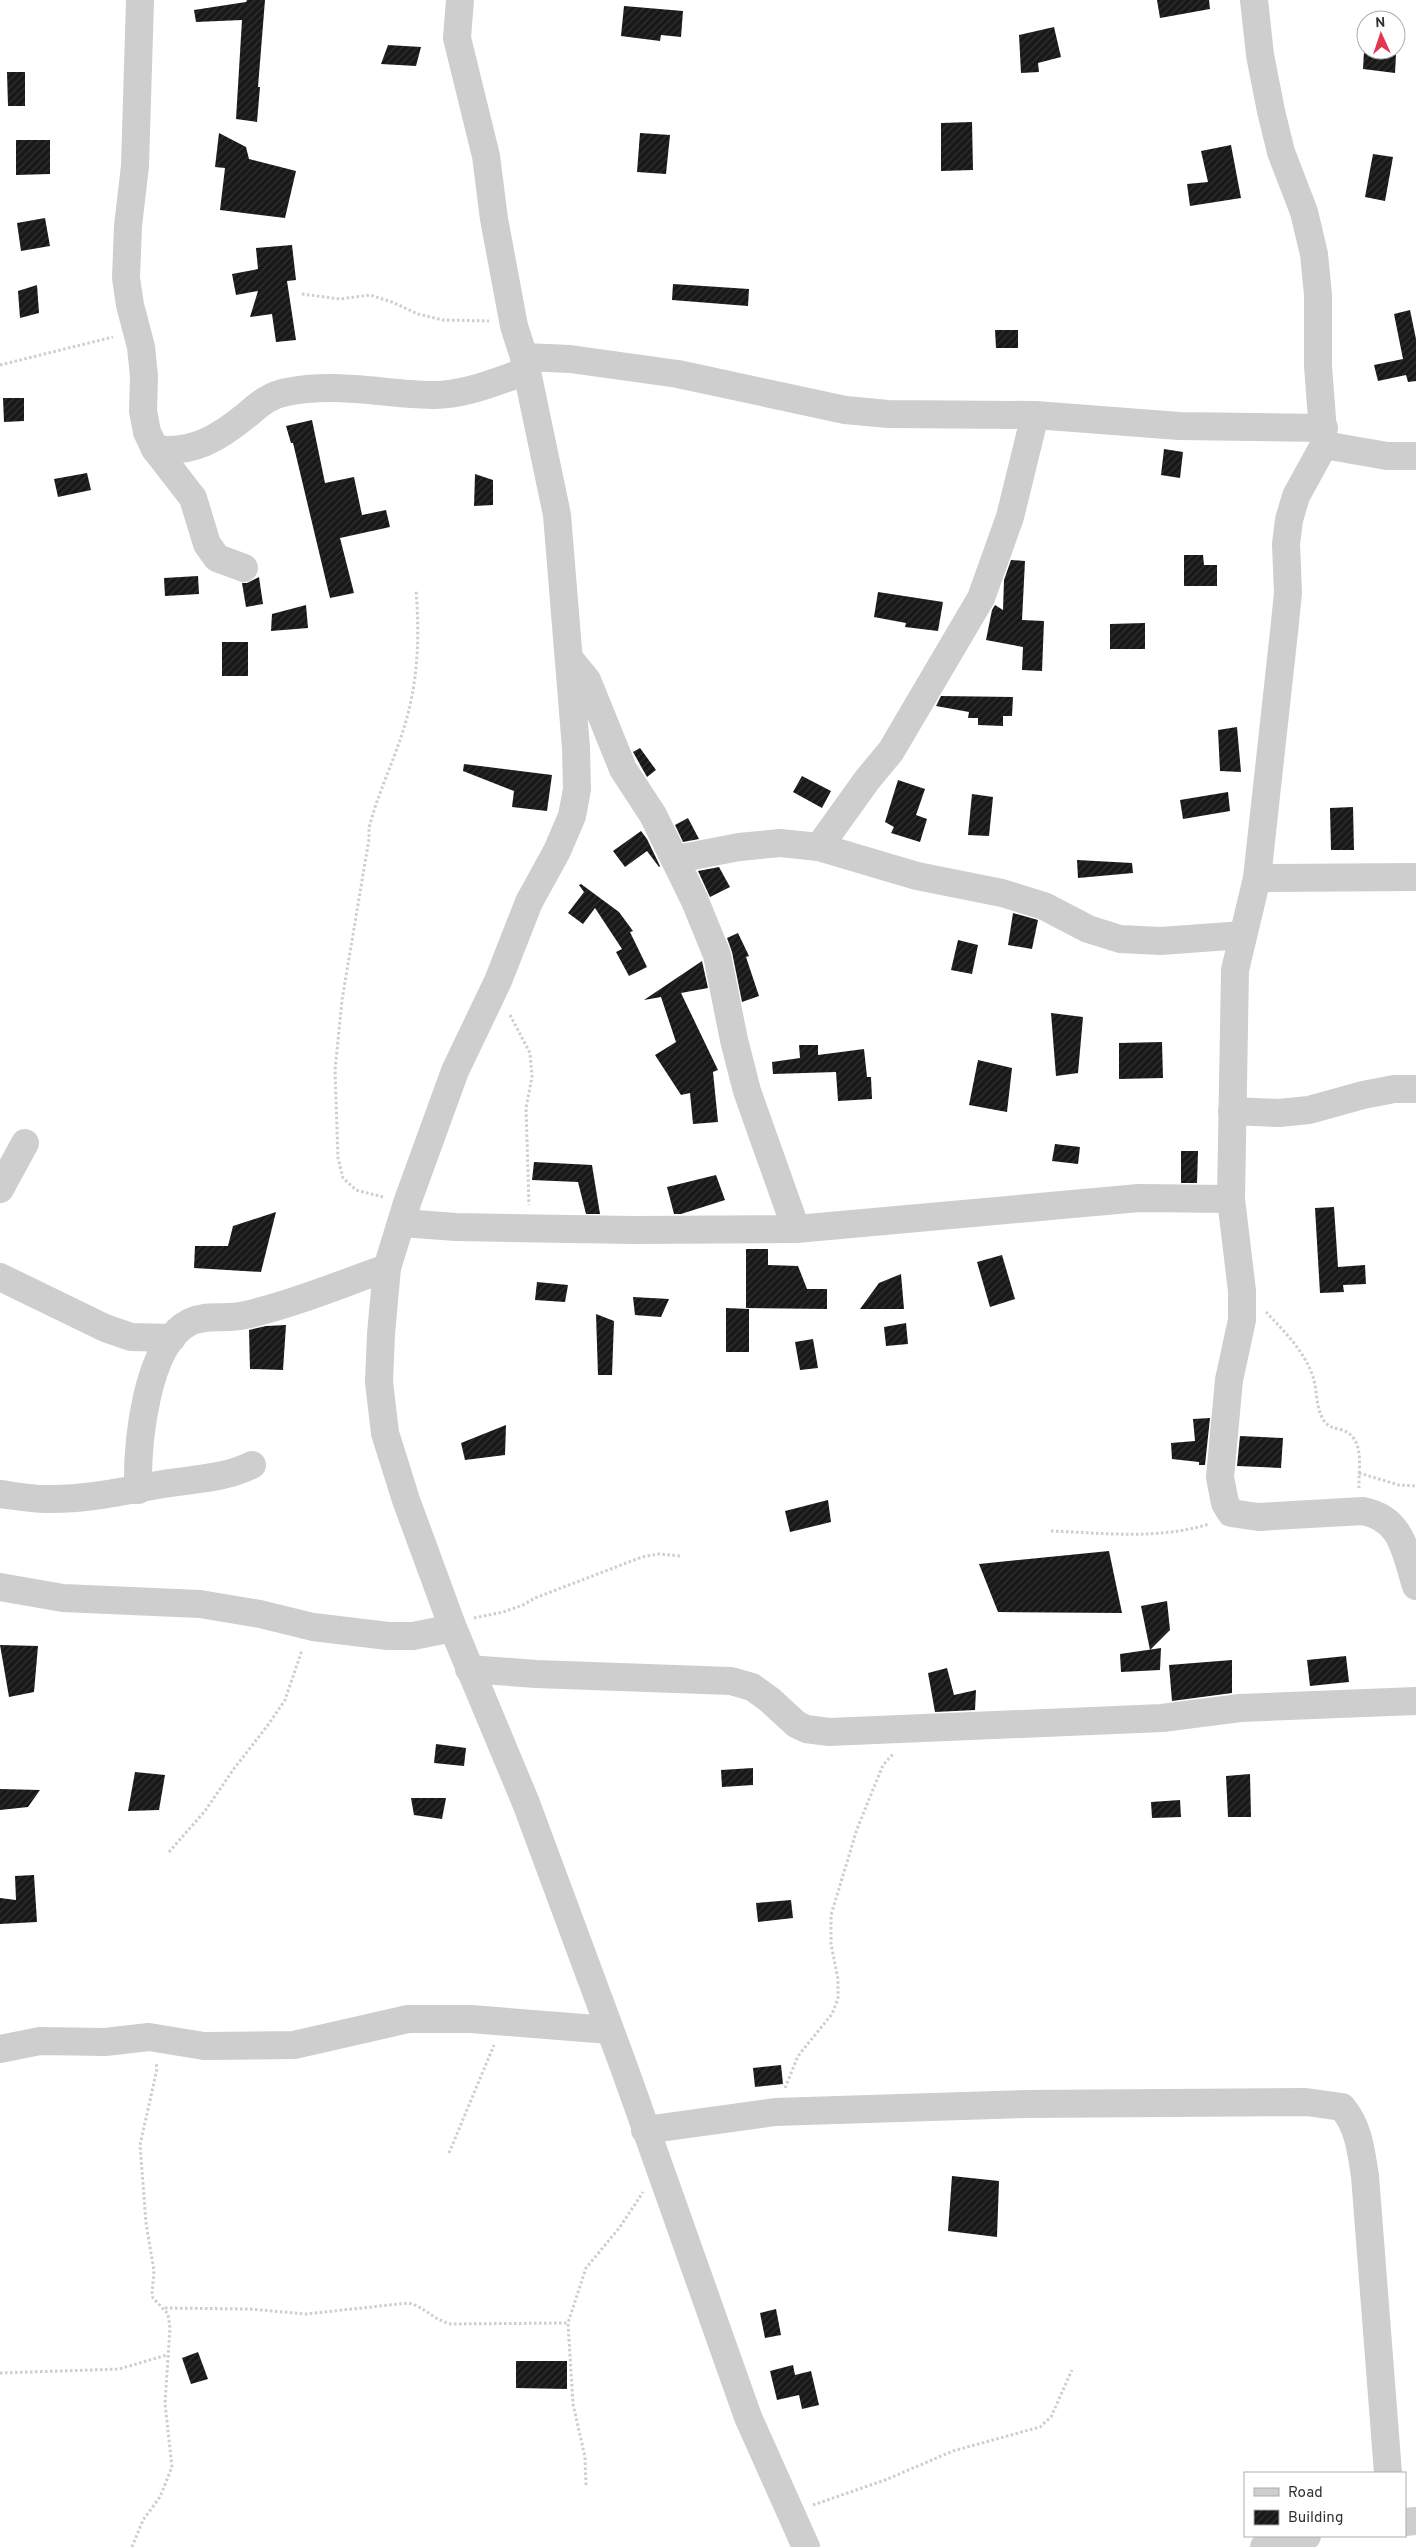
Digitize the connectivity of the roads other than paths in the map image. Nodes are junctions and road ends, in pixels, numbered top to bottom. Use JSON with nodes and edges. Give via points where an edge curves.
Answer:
{"nodes":[{"id":1,"x":140,"y":0,"type":"edge"},
{"id":2,"x":460,"y":0,"type":"edge"},
{"id":3,"x":1254,"y":0,"type":"edge"},
{"id":4,"x":526,"y":364,"type":"junction"},
{"id":5,"x":1035,"y":415,"type":"junction"},
{"id":6,"x":1324,"y":437,"type":"junction"},
{"id":7,"x":155,"y":449,"type":"junction"},
{"id":8,"x":1416,"y":456,"type":"edge"},
{"id":9,"x":244,"y":568,"type":"dead end"},
{"id":10,"x":568,"y":657,"type":"junction"},
{"id":11,"x":820,"y":847,"type":"junction"},
{"id":12,"x":677,"y":859,"type":"junction"},
{"id":13,"x":1416,"y":877,"type":"edge"},
{"id":14,"x":1257,"y":878,"type":"junction"},
{"id":15,"x":1242,"y":935,"type":"junction"},
{"id":16,"x":1416,"y":1089,"type":"edge"},
{"id":17,"x":1232,"y":1111,"type":"junction"},
{"id":18,"x":26,"y":1143,"type":"dead end"},
{"id":19,"x":0,"y":1189,"type":"edge"},
{"id":20,"x":1231,"y":1200,"type":"junction"},
{"id":21,"x":405,"y":1213,"type":"junction"},
{"id":22,"x":796,"y":1229,"type":"junction"},
{"id":23,"x":388,"y":1268,"type":"junction"},
{"id":24,"x":0,"y":1277,"type":"edge"},
{"id":25,"x":172,"y":1338,"type":"junction"},
{"id":26,"x":252,"y":1465,"type":"dead end"},
{"id":27,"x":138,"y":1490,"type":"junction"},
{"id":28,"x":0,"y":1494,"type":"edge"},
{"id":29,"x":0,"y":1586,"type":"edge"},
{"id":30,"x":1416,"y":1586,"type":"edge"},
{"id":31,"x":452,"y":1626,"type":"junction"},
{"id":32,"x":469,"y":1669,"type":"junction"},
{"id":33,"x":1416,"y":1701,"type":"edge"},
{"id":34,"x":609,"y":2030,"type":"junction"},
{"id":35,"x":0,"y":2049,"type":"edge"},
{"id":36,"x":645,"y":2130,"type":"junction"},
{"id":37,"x":1388,"y":2472,"type":"edge"},
{"id":38,"x":1303,"y":2537,"type":"edge"},
{"id":39,"x":806,"y":2547,"type":"edge"},
{"id":40,"x":1264,"y":2547,"type":"edge"}],
"edges":[{"from":1,"to":7,"type":"street","via":[[135,166],[126,278],[144,376],[144,411]]},
{"from":2,"to":4,"type":"street","via":[[457,38],[486,156],[514,326]]},
{"from":3,"to":6,"type":"street","via":[[1260,56],[1280,152],[1304,212],[1314,254]]},
{"from":4,"to":5,"type":"street","via":[[570,359],[678,374],[845,410],[888,414]]},
{"from":4,"to":7,"type":"street","via":[[471,390],[440,395],[368,388],[288,392],[269,397],[225,432],[204,443],[175,452]]},
{"from":4,"to":10,"type":"street","via":[[557,515]]},
{"from":5,"to":6,"type":"street"},
{"from":5,"to":11,"type":"street","via":[[1010,517],[981,598],[891,751]]},
{"from":6,"to":8,"type":"street","via":[[1387,456]]},
{"from":6,"to":14,"type":"street","via":[[1296,496],[1289,520],[1286,613]]},
{"from":7,"to":9,"type":"street","via":[[193,498],[207,544],[217,558]]},
{"from":10,"to":12,"type":"street","via":[[587,680],[623,769]]},
{"from":10,"to":21,"type":"street","via":[[576,748],[572,816],[529,902],[498,981],[455,1071]]},
{"from":11,"to":12,"type":"street","via":[[780,843]]},
{"from":11,"to":15,"type":"street","via":[[917,876],[1036,903],[1120,939]]},
{"from":12,"to":22,"type":"street","via":[[717,955],[747,1091]]},
{"from":13,"to":14,"type":"street"},
{"from":14,"to":15,"type":"street"},
{"from":15,"to":17,"type":"street","via":[[1235,970]]},
{"from":16,"to":17,"type":"street","via":[[1363,1095],[1310,1110],[1279,1113]]},
{"from":17,"to":20,"type":"street"},
{"from":18,"to":19,"type":"street"},
{"from":20,"to":22,"type":"street","via":[[1129,1199]]},
{"from":20,"to":30,"type":"street","via":[[1242,1290],[1242,1320],[1229,1380],[1220,1477],[1225,1503],[1231,1512],[1258,1517],[1376,1513],[1390,1521],[1399,1535]]},
{"from":21,"to":22,"type":"street","via":[[529,1228]]},
{"from":21,"to":23,"type":"street"},
{"from":23,"to":25,"type":"street","via":[[263,1311],[189,1322]]},
{"from":23,"to":31,"type":"street","via":[[380,1382],[385,1433]]},
{"from":24,"to":25,"type":"street","via":[[105,1328],[131,1337]]},
{"from":25,"to":27,"type":"street","via":[[156,1367],[147,1394]]},
{"from":26,"to":27,"type":"street","via":[[232,1474]]},
{"from":27,"to":28,"type":"street","via":[[92,1497],[45,1499]]},
{"from":29,"to":31,"type":"street","via":[[63,1598],[200,1604],[313,1627],[388,1636],[413,1636]]},
{"from":31,"to":32,"type":"street"},
{"from":32,"to":33,"type":"street","via":[[732,1681],[752,1687],[796,1724],[806,1729],[829,1732],[1162,1718],[1240,1708]]},
{"from":32,"to":34,"type":"street","via":[[526,1803]]},
{"from":34,"to":35,"type":"street","via":[[471,2019],[408,2020],[294,2045],[270,2047],[204,2046],[149,2037],[105,2042],[40,2041]]},
{"from":34,"to":36,"type":"street"},
{"from":36,"to":37,"type":"street","via":[[775,2112],[1026,2104],[1306,2102],[1342,2107],[1358,2134],[1365,2176]]},
{"from":36,"to":39,"type":"street","via":[[748,2417]]},
{"from":38,"to":40,"type":"street"}]}
